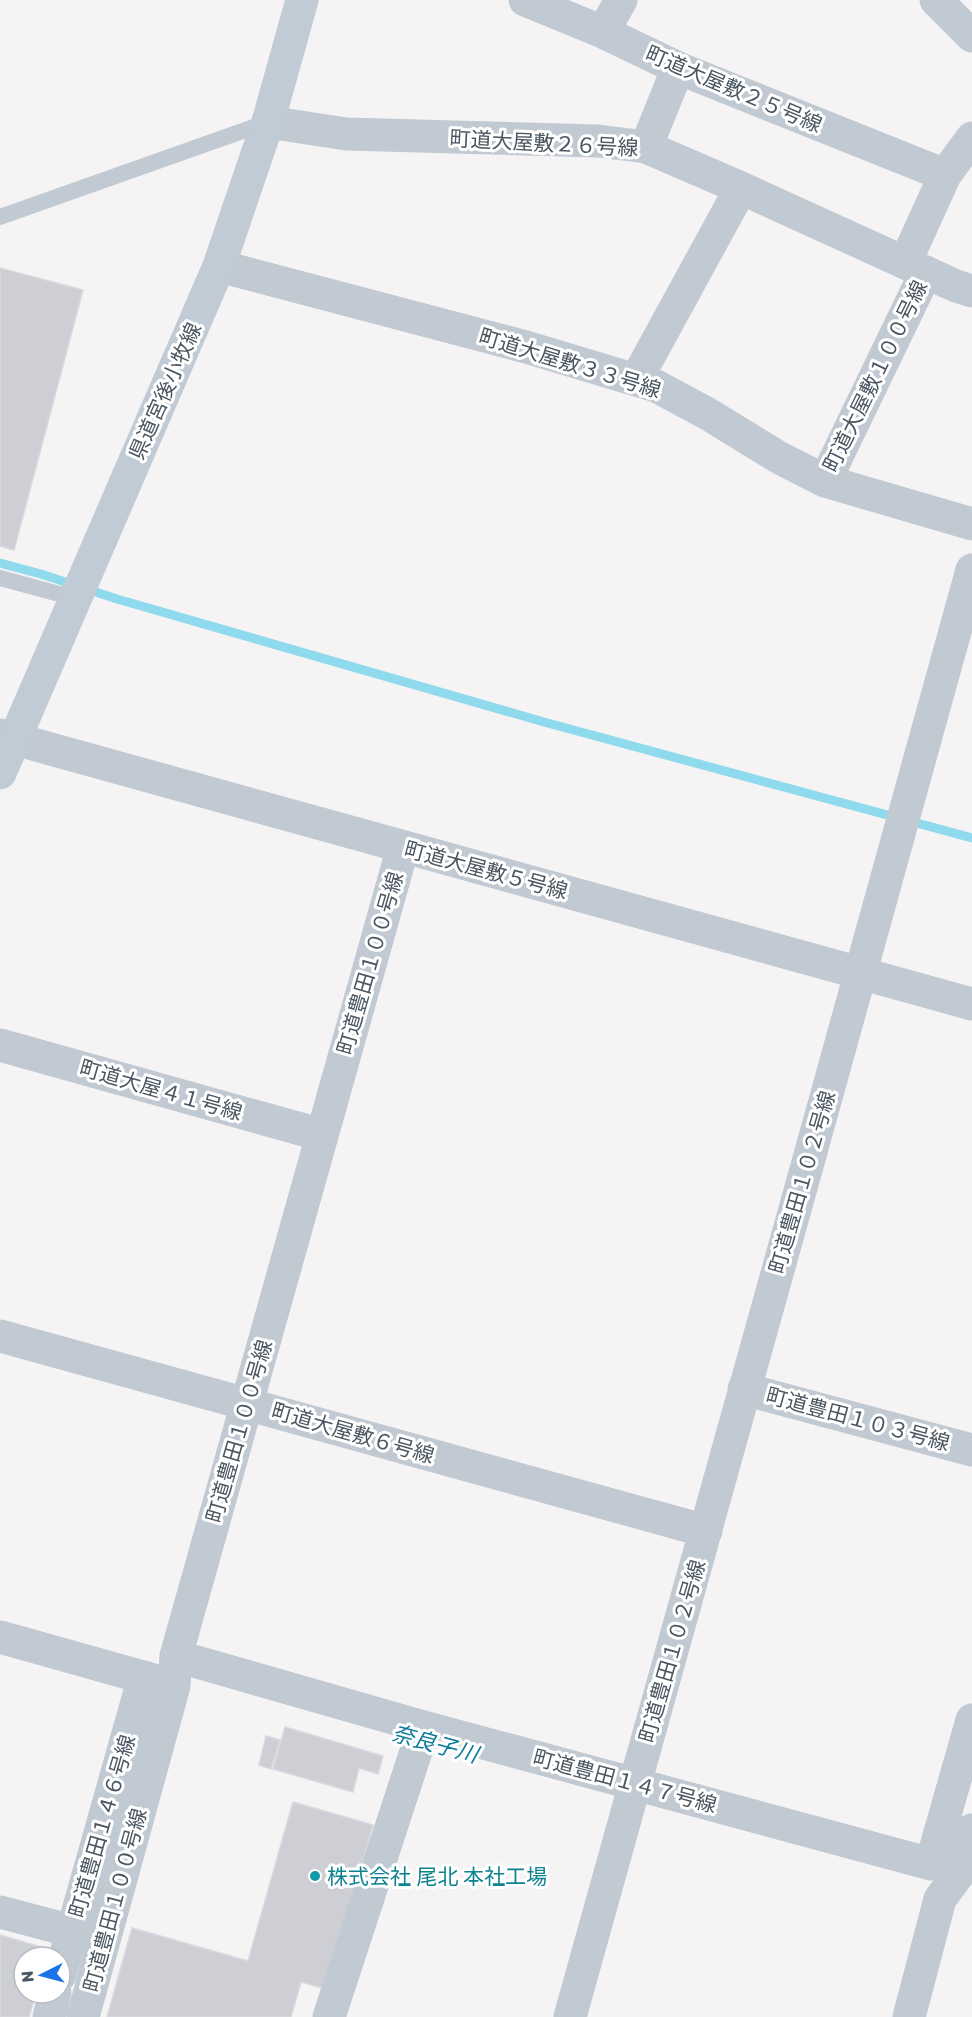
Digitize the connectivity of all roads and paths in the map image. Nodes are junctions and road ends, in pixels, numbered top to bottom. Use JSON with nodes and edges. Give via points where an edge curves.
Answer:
{"nodes":[{"id":1,"x":302,"y":0,"type":"edge"},
{"id":2,"x":525,"y":0,"type":"edge"},
{"id":3,"x":621,"y":0,"type":"edge"},
{"id":4,"x":936,"y":0,"type":"edge"},
{"id":5,"x":603,"y":32,"type":"junction"},
{"id":6,"x":972,"y":36,"type":"edge"},
{"id":7,"x":678,"y":68,"type":"junction"},
{"id":8,"x":268,"y":122,"type":"junction"},
{"id":9,"x":972,"y":138,"type":"edge"},
{"id":10,"x":646,"y":147,"type":"junction"},
{"id":11,"x":945,"y":175,"type":"junction"},
{"id":12,"x":741,"y":188,"type":"junction"},
{"id":13,"x":0,"y":217,"type":"edge"},
{"id":14,"x":219,"y":266,"type":"junction"},
{"id":15,"x":915,"y":267,"type":"junction"},
{"id":16,"x":972,"y":291,"type":"edge"},
{"id":17,"x":636,"y":380,"type":"junction"},
{"id":18,"x":825,"y":481,"type":"junction"},
{"id":19,"x":972,"y":525,"type":"edge"},
{"id":20,"x":972,"y":570,"type":"edge"},
{"id":21,"x":0,"y":578,"type":"edge"},
{"id":22,"x":74,"y":598,"type":"junction"},
{"id":23,"x":7,"y":737,"type":"edge"},
{"id":24,"x":0,"y":773,"type":"edge"},
{"id":25,"x":403,"y":847,"type":"junction"},
{"id":26,"x":862,"y":974,"type":"junction"},
{"id":27,"x":972,"y":1004,"type":"edge"},
{"id":28,"x":0,"y":1045,"type":"edge"},
{"id":29,"x":321,"y":1135,"type":"junction"},
{"id":30,"x":0,"y":1336,"type":"edge"},
{"id":31,"x":744,"y":1389,"type":"junction"},
{"id":32,"x":246,"y":1403,"type":"junction"},
{"id":33,"x":972,"y":1450,"type":"edge"},
{"id":34,"x":706,"y":1531,"type":"junction"},
{"id":35,"x":0,"y":1637,"type":"edge"},
{"id":36,"x":165,"y":1673,"type":"junction"},
{"id":37,"x":972,"y":1720,"type":"edge"},
{"id":38,"x":424,"y":1727,"type":"junction"},
{"id":39,"x":632,"y":1793,"type":"junction"},
{"id":40,"x":972,"y":1830,"type":"edge"},
{"id":41,"x":948,"y":1873,"type":"junction"},
{"id":42,"x":0,"y":1912,"type":"edge"},
{"id":43,"x":88,"y":1936,"type":"junction"},
{"id":44,"x":72,"y":1958,"type":"edge"},
{"id":45,"x":83,"y":2017,"type":"edge"},
{"id":46,"x":329,"y":2017,"type":"edge"},
{"id":47,"x":570,"y":2017,"type":"edge"},
{"id":48,"x":909,"y":2017,"type":"edge"}],
"edges":[{"from":1,"to":8,"type":"main road","name":"県道宮後小牧線"},
{"from":2,"to":5,"type":"street","name":"町道大屋敷２５号線"},
{"from":3,"to":5,"type":"street"},
{"from":4,"to":6,"type":"street"},
{"from":5,"to":7,"type":"street","name":"町道大屋敷２５号線"},
{"from":7,"to":10,"type":"street"},
{"from":7,"to":11,"type":"street","name":"町道大屋敷２５号線"},
{"from":8,"to":10,"type":"street","name":"町道大屋敷２６号線","via":[[346,134],[598,141]]},
{"from":8,"to":13,"type":"lane"},
{"from":8,"to":14,"type":"main road","name":"県道宮後小牧線"},
{"from":9,"to":11,"type":"street","name":"町道大屋敷１００号線"},
{"from":10,"to":12,"type":"street","name":"町道大屋敷２６号線"},
{"from":11,"to":15,"type":"street","name":"町道大屋敷１００号線"},
{"from":12,"to":15,"type":"street","name":"町道大屋敷２６号線"},
{"from":12,"to":17,"type":"street"},
{"from":14,"to":17,"type":"street","name":"町道大屋敷３３号線"},
{"from":14,"to":22,"type":"main road","name":"県道宮後小牧線"},
{"from":15,"to":16,"type":"street","name":"町道大屋敷２６号線"},
{"from":15,"to":18,"type":"street","name":"町道大屋敷１００号線"},
{"from":17,"to":18,"type":"street","name":"町道大屋敷３３号線","via":[[698,408]]},
{"from":18,"to":19,"type":"street","name":"町道大屋敷３３号線"},
{"from":20,"to":26,"type":"street","name":"町道豊田１０２号線"},
{"from":21,"to":22,"type":"lane"},
{"from":22,"to":23,"type":"main road","name":"県道宮後小牧線"},
{"from":23,"to":24,"type":"main road","name":"県道宮後小牧線"},
{"from":23,"to":25,"type":"street","name":"町道大屋敷５号線"},
{"from":25,"to":26,"type":"street","name":"町道大屋敷５号線"},
{"from":25,"to":29,"type":"street","name":"町道豊田１００号線"},
{"from":26,"to":27,"type":"street","name":"町道大屋敷５号線"},
{"from":26,"to":31,"type":"street","name":"町道豊田１０２号線"},
{"from":28,"to":29,"type":"street","name":"町道大屋４１号線"},
{"from":29,"to":32,"type":"street","name":"町道豊田１００号線"},
{"from":30,"to":32,"type":"street","name":"町道大屋敷６号線"},
{"from":31,"to":33,"type":"street","name":"町道豊田１０３号線"},
{"from":31,"to":34,"type":"street","name":"町道豊田１０２号線"},
{"from":32,"to":34,"type":"street","name":"町道大屋敷６号線"},
{"from":32,"to":36,"type":"street","name":"町道豊田１００号線"},
{"from":34,"to":39,"type":"street","name":"町道豊田１０２号線"},
{"from":35,"to":36,"type":"street","name":"町道豊田１４７号線"},
{"from":36,"to":38,"type":"street","name":"町道豊田１４７号線"},
{"from":36,"to":43,"type":"street","name":"町道豊田１４６号線"},
{"from":37,"to":41,"type":"street"},
{"from":38,"to":39,"type":"street","name":"町道豊田１４７号線"},
{"from":38,"to":46,"type":"street"},
{"from":39,"to":41,"type":"street","name":"町道豊田１４７号線"},
{"from":39,"to":47,"type":"street","name":"町道豊田１０２号線"},
{"from":40,"to":41,"type":"street"},
{"from":41,"to":48,"type":"street"},
{"from":42,"to":43,"type":"street"},
{"from":43,"to":44,"type":"street","name":"町道豊田１４６号線"},
{"from":43,"to":45,"type":"street","name":"町道豊田１００号線"}]}
